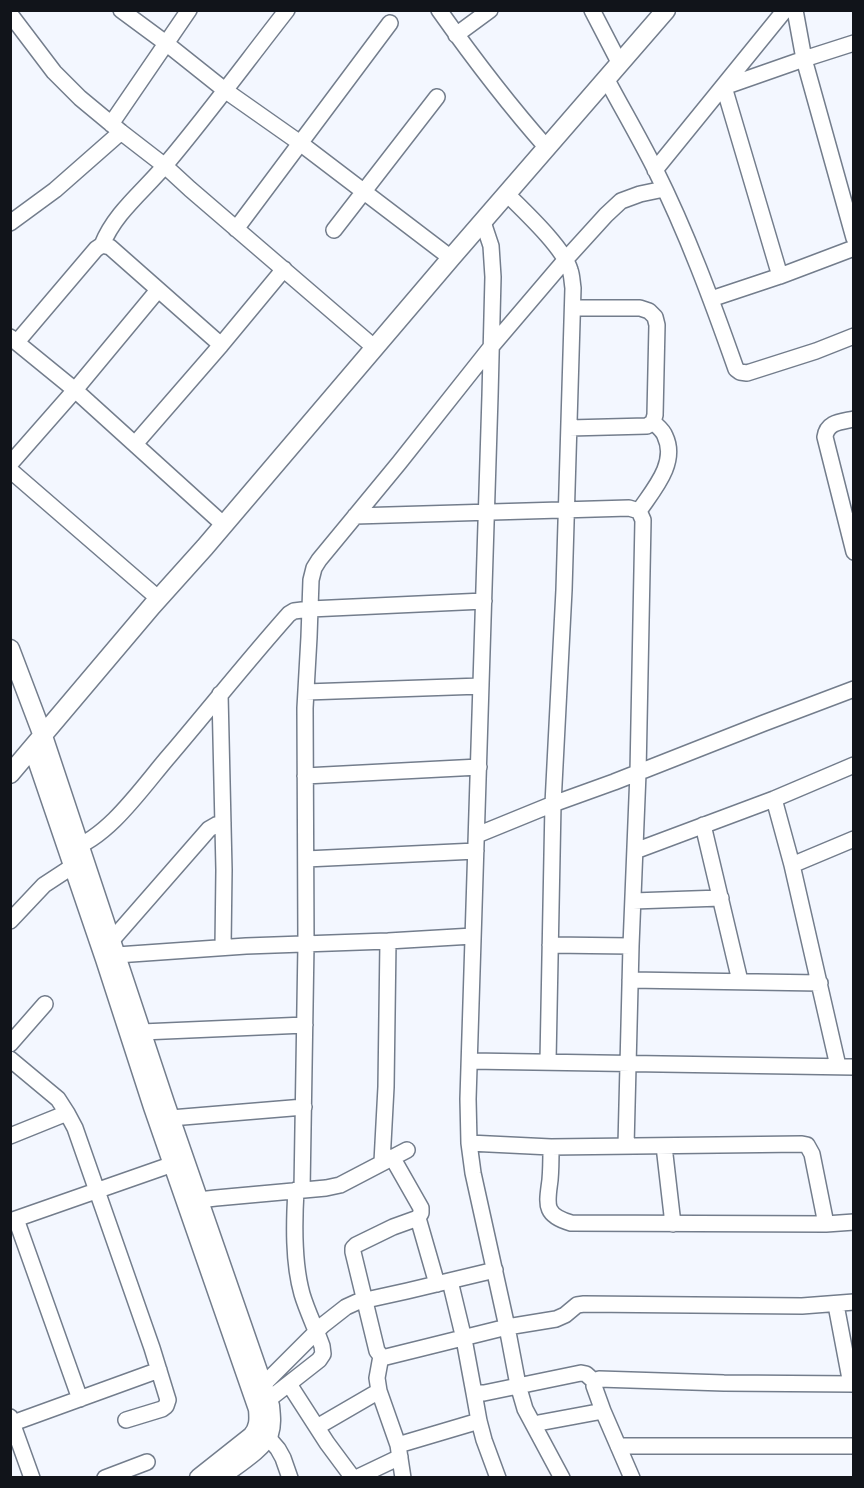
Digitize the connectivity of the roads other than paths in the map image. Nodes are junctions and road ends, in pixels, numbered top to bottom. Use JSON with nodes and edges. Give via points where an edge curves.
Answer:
{"nodes":[{"id":1,"x":122,"y":10,"type":"edge"},
{"id":2,"x":189,"y":10,"type":"edge"},
{"id":3,"x":287,"y":10,"type":"edge"},
{"id":4,"x":439,"y":10,"type":"edge"},
{"id":5,"x":490,"y":10,"type":"edge"},
{"id":6,"x":592,"y":10,"type":"edge"},
{"id":7,"x":666,"y":10,"type":"edge"},
{"id":8,"x":785,"y":10,"type":"edge"},
{"id":9,"x":795,"y":10,"type":"edge"},
{"id":10,"x":10,"y":14,"type":"edge"},
{"id":11,"x":390,"y":23,"type":"dead end"},
{"id":12,"x":456,"y":35,"type":"junction"},
{"id":13,"x":854,"y":43,"type":"edge"},
{"id":14,"x":167,"y":44,"type":"junction"},
{"id":15,"x":804,"y":59,"type":"junction"},
{"id":16,"x":620,"y":64,"type":"junction"},
{"id":17,"x":606,"y":80,"type":"junction"},
{"id":18,"x":724,"y":87,"type":"junction"},
{"id":19,"x":226,"y":91,"type":"junction"},
{"id":20,"x":436,"y":97,"type":"dead end"},
{"id":21,"x":116,"y":128,"type":"junction"},
{"id":22,"x":300,"y":143,"type":"junction"},
{"id":23,"x":547,"y":148,"type":"junction"},
{"id":24,"x":165,"y":166,"type":"junction"},
{"id":25,"x":655,"y":170,"type":"junction"},
{"id":26,"x":664,"y":189,"type":"junction"},
{"id":27,"x":364,"y":192,"type":"junction"},
{"id":28,"x":507,"y":194,"type":"junction"},
{"id":29,"x":483,"y":222,"type":"junction"},
{"id":30,"x":10,"y":223,"type":"edge"},
{"id":31,"x":236,"y":228,"type":"junction"},
{"id":32,"x":334,"y":230,"type":"dead end"},
{"id":33,"x":854,"y":238,"type":"edge"},
{"id":34,"x":102,"y":245,"type":"junction"},
{"id":35,"x":854,"y":248,"type":"edge"},
{"id":36,"x":452,"y":258,"type":"junction"},
{"id":37,"x":566,"y":259,"type":"junction"},
{"id":38,"x":284,"y":269,"type":"junction"},
{"id":39,"x":780,"y":276,"type":"junction"},
{"id":40,"x":158,"y":290,"type":"junction"},
{"id":41,"x":711,"y":299,"type":"junction"},
{"id":42,"x":573,"y":308,"type":"junction"},
{"id":43,"x":854,"y":336,"type":"edge"},
{"id":44,"x":14,"y":339,"type":"edge"},
{"id":45,"x":221,"y":345,"type":"junction"},
{"id":46,"x":491,"y":347,"type":"junction"},
{"id":47,"x":375,"y":348,"type":"junction"},
{"id":48,"x":75,"y":390,"type":"junction"},
{"id":49,"x":854,"y":419,"type":"edge"},
{"id":50,"x":653,"y":422,"type":"junction"},
{"id":51,"x":569,"y":428,"type":"junction"},
{"id":52,"x":135,"y":444,"type":"junction"},
{"id":53,"x":10,"y":464,"type":"edge"},
{"id":54,"x":10,"y":470,"type":"edge"},
{"id":55,"x":566,"y":509,"type":"junction"},
{"id":56,"x":639,"y":511,"type":"junction"},
{"id":57,"x":486,"y":512,"type":"junction"},
{"id":58,"x":356,"y":516,"type":"junction"},
{"id":59,"x":224,"y":525,"type":"junction"},
{"id":60,"x":854,"y":552,"type":"edge"},
{"id":61,"x":159,"y":599,"type":"junction"},
{"id":62,"x":484,"y":602,"type":"junction"},
{"id":63,"x":310,"y":609,"type":"junction"},
{"id":64,"x":10,"y":649,"type":"edge"},
{"id":65,"x":481,"y":686,"type":"junction"},
{"id":66,"x":854,"y":689,"type":"edge"},
{"id":67,"x":306,"y":692,"type":"junction"},
{"id":68,"x":220,"y":694,"type":"junction"},
{"id":69,"x":38,"y":742,"type":"junction"},
{"id":70,"x":854,"y":765,"type":"edge"},
{"id":71,"x":479,"y":768,"type":"junction"},
{"id":72,"x":638,"y":773,"type":"junction"},
{"id":73,"x":10,"y":774,"type":"edge"},
{"id":74,"x":305,"y":776,"type":"junction"},
{"id":75,"x":774,"y":799,"type":"junction"},
{"id":76,"x":553,"y":804,"type":"junction"},
{"id":77,"x":223,"y":823,"type":"junction"},
{"id":78,"x":703,"y":825,"type":"junction"},
{"id":79,"x":477,"y":835,"type":"junction"},
{"id":80,"x":853,"y":839,"type":"edge"},
{"id":81,"x":476,"y":851,"type":"junction"},
{"id":82,"x":635,"y":851,"type":"junction"},
{"id":83,"x":74,"y":854,"type":"junction"},
{"id":84,"x":306,"y":859,"type":"junction"},
{"id":85,"x":792,"y":865,"type":"junction"},
{"id":86,"x":721,"y":898,"type":"junction"},
{"id":87,"x":633,"y":902,"type":"junction"},
{"id":88,"x":10,"y":921,"type":"edge"},
{"id":89,"x":474,"y":936,"type":"junction"},
{"id":90,"x":388,"y":941,"type":"junction"},
{"id":91,"x":306,"y":944,"type":"junction"},
{"id":92,"x":550,"y":945,"type":"junction"},
{"id":93,"x":631,"y":946,"type":"junction"},
{"id":94,"x":114,"y":947,"type":"junction"},
{"id":95,"x":223,"y":947,"type":"junction"},
{"id":96,"x":630,"y":980,"type":"junction"},
{"id":97,"x":740,"y":981,"type":"junction"},
{"id":98,"x":820,"y":983,"type":"junction"},
{"id":99,"x":45,"y":1004,"type":"dead end"},
{"id":100,"x":305,"y":1025,"type":"junction"},
{"id":101,"x":142,"y":1032,"type":"junction"},
{"id":102,"x":10,"y":1044,"type":"edge"},
{"id":103,"x":10,"y":1059,"type":"edge"},
{"id":104,"x":470,"y":1061,"type":"junction"},
{"id":105,"x":548,"y":1061,"type":"junction"},
{"id":106,"x":629,"y":1064,"type":"junction"},
{"id":107,"x":846,"y":1067,"type":"edge"},
{"id":108,"x":304,"y":1107,"type":"junction"},
{"id":109,"x":67,"y":1113,"type":"junction"},
{"id":110,"x":171,"y":1118,"type":"junction"},
{"id":111,"x":10,"y":1136,"type":"edge"},
{"id":112,"x":469,"y":1143,"type":"junction"},
{"id":113,"x":627,"y":1146,"type":"junction"},
{"id":114,"x":664,"y":1146,"type":"junction"},
{"id":115,"x":551,"y":1147,"type":"junction"},
{"id":116,"x":407,"y":1150,"type":"dead end"},
{"id":117,"x":387,"y":1159,"type":"junction"},
{"id":118,"x":173,"y":1164,"type":"junction"},
{"id":119,"x":97,"y":1190,"type":"junction"},
{"id":120,"x":299,"y":1190,"type":"junction"},
{"id":121,"x":193,"y":1202,"type":"junction"},
{"id":122,"x":418,"y":1218,"type":"junction"},
{"id":123,"x":14,"y":1220,"type":"edge"},
{"id":124,"x":854,"y":1222,"type":"edge"},
{"id":125,"x":673,"y":1224,"type":"junction"},
{"id":126,"x":826,"y":1224,"type":"junction"},
{"id":127,"x":495,"y":1270,"type":"junction"},
{"id":128,"x":444,"y":1283,"type":"junction"},
{"id":129,"x":365,"y":1300,"type":"junction"},
{"id":130,"x":854,"y":1302,"type":"edge"},
{"id":131,"x":836,"y":1305,"type":"junction"},
{"id":132,"x":507,"y":1327,"type":"junction"},
{"id":133,"x":317,"y":1331,"type":"junction"},
{"id":134,"x":464,"y":1338,"type":"junction"},
{"id":135,"x":381,"y":1356,"type":"junction"},
{"id":136,"x":159,"y":1370,"type":"junction"},
{"id":137,"x":595,"y":1382,"type":"junction"},
{"id":138,"x":289,"y":1384,"type":"junction"},
{"id":139,"x":852,"y":1384,"type":"edge"},
{"id":140,"x":518,"y":1385,"type":"junction"},
{"id":141,"x":379,"y":1391,"type":"junction"},
{"id":142,"x":260,"y":1392,"type":"junction"},
{"id":143,"x":474,"y":1394,"type":"junction"},
{"id":144,"x":80,"y":1399,"type":"junction"},
{"id":145,"x":603,"y":1411,"type":"junction"},
{"id":146,"x":12,"y":1420,"type":"edge"},
{"id":147,"x":126,"y":1420,"type":"dead end"},
{"id":148,"x":479,"y":1421,"type":"junction"},
{"id":149,"x":533,"y":1424,"type":"junction"},
{"id":150,"x":317,"y":1427,"type":"junction"},
{"id":151,"x":263,"y":1432,"type":"junction"},
{"id":152,"x":618,"y":1446,"type":"junction"},
{"id":153,"x":854,"y":1446,"type":"edge"},
{"id":154,"x":399,"y":1451,"type":"junction"},
{"id":155,"x":147,"y":1462,"type":"dead end"},
{"id":156,"x":360,"y":1477,"type":"edge"},
{"id":157,"x":32,"y":1478,"type":"edge"},
{"id":158,"x":105,"y":1478,"type":"edge"},
{"id":159,"x":199,"y":1478,"type":"edge"},
{"id":160,"x":219,"y":1478,"type":"edge"},
{"id":161,"x":290,"y":1478,"type":"edge"},
{"id":162,"x":402,"y":1478,"type":"edge"},
{"id":163,"x":498,"y":1478,"type":"edge"},
{"id":164,"x":562,"y":1478,"type":"edge"},
{"id":165,"x":632,"y":1478,"type":"edge"}],
"edges":[{"from":1,"to":14,"type":"street"},
{"from":2,"to":14,"type":"street"},
{"from":3,"to":19,"type":"street"},
{"from":4,"to":12,"type":"street"},
{"from":5,"to":12,"type":"street"},
{"from":6,"to":16,"type":"street"},
{"from":7,"to":16,"type":"street"},
{"from":8,"to":18,"type":"street"},
{"from":9,"to":15,"type":"street"},
{"from":10,"to":21,"type":"street","via":[[54,72]]},
{"from":11,"to":22,"type":"street"},
{"from":12,"to":23,"type":"street"},
{"from":13,"to":15,"type":"street"},
{"from":14,"to":19,"type":"street"},
{"from":14,"to":21,"type":"street"},
{"from":15,"to":18,"type":"street"},
{"from":15,"to":33,"type":"street"},
{"from":16,"to":17,"type":"street"},
{"from":17,"to":23,"type":"street"},
{"from":17,"to":25,"type":"street"},
{"from":18,"to":25,"type":"street"},
{"from":18,"to":39,"type":"street"},
{"from":19,"to":22,"type":"street"},
{"from":19,"to":24,"type":"street"},
{"from":20,"to":27,"type":"street"},
{"from":21,"to":24,"type":"street"},
{"from":21,"to":30,"type":"street","via":[[55,190]]},
{"from":22,"to":27,"type":"street"},
{"from":22,"to":31,"type":"street"},
{"from":23,"to":28,"type":"street"},
{"from":24,"to":31,"type":"street"},
{"from":24,"to":34,"type":"street","via":[[112,224]]},
{"from":25,"to":26,"type":"street"},
{"from":26,"to":37,"type":"street","via":[[621,201]]},
{"from":26,"to":41,"type":"street"},
{"from":27,"to":32,"type":"street"},
{"from":27,"to":36,"type":"street"},
{"from":28,"to":29,"type":"street"},
{"from":28,"to":37,"type":"street"},
{"from":29,"to":36,"type":"street"},
{"from":29,"to":46,"type":"street","via":[[491,246],[493,277]]},
{"from":31,"to":38,"type":"street"},
{"from":34,"to":40,"type":"street"},
{"from":34,"to":44,"type":"street"},
{"from":35,"to":39,"type":"street"},
{"from":36,"to":47,"type":"street"},
{"from":37,"to":42,"type":"street","via":[[571,271]]},
{"from":37,"to":46,"type":"street"},
{"from":38,"to":45,"type":"street"},
{"from":38,"to":47,"type":"street"},
{"from":39,"to":41,"type":"street"},
{"from":40,"to":45,"type":"street"},
{"from":40,"to":48,"type":"street"},
{"from":41,"to":43,"type":"street","via":[[740,372],[747,373]]},
{"from":42,"to":50,"type":"street","via":[[640,308],[655,317]]},
{"from":42,"to":51,"type":"street"},
{"from":44,"to":48,"type":"street"},
{"from":45,"to":52,"type":"street"},
{"from":46,"to":57,"type":"street"},
{"from":46,"to":58,"type":"street"},
{"from":47,"to":59,"type":"street"},
{"from":48,"to":52,"type":"street"},
{"from":48,"to":53,"type":"street"},
{"from":49,"to":60,"type":"street","via":[[831,425],[825,437]]},
{"from":50,"to":51,"type":"street","via":[[647,426]]},
{"from":50,"to":56,"type":"street","via":[[664,434],[668,461]]},
{"from":51,"to":55,"type":"street"},
{"from":52,"to":59,"type":"street"},
{"from":54,"to":61,"type":"street"},
{"from":55,"to":56,"type":"street","via":[[629,507]]},
{"from":55,"to":57,"type":"street"},
{"from":55,"to":76,"type":"street"},
{"from":56,"to":72,"type":"street","via":[[643,520]]},
{"from":57,"to":58,"type":"street"},
{"from":57,"to":62,"type":"street"},
{"from":58,"to":63,"type":"street","via":[[314,568]]},
{"from":59,"to":61,"type":"street"},
{"from":61,"to":69,"type":"street"},
{"from":62,"to":63,"type":"street"},
{"from":62,"to":65,"type":"street"},
{"from":63,"to":67,"type":"street"},
{"from":63,"to":68,"type":"street","via":[[289,614]]},
{"from":64,"to":69,"type":"street"},
{"from":65,"to":67,"type":"street"},
{"from":65,"to":71,"type":"street"},
{"from":66,"to":72,"type":"street"},
{"from":67,"to":74,"type":"street"},
{"from":68,"to":77,"type":"street"},
{"from":68,"to":83,"type":"street","via":[[123,810]]},
{"from":69,"to":73,"type":"street"},
{"from":69,"to":83,"type":"street"},
{"from":70,"to":75,"type":"street"},
{"from":71,"to":74,"type":"street"},
{"from":71,"to":79,"type":"street"},
{"from":72,"to":76,"type":"street"},
{"from":72,"to":82,"type":"street"},
{"from":74,"to":84,"type":"street"},
{"from":75,"to":78,"type":"street"},
{"from":75,"to":85,"type":"street"},
{"from":76,"to":79,"type":"street"},
{"from":76,"to":92,"type":"street"},
{"from":77,"to":94,"type":"street","via":[[209,830]]},
{"from":77,"to":95,"type":"street"},
{"from":78,"to":82,"type":"street"},
{"from":78,"to":86,"type":"street"},
{"from":79,"to":81,"type":"street"},
{"from":80,"to":85,"type":"street"},
{"from":81,"to":84,"type":"street"},
{"from":81,"to":89,"type":"street"},
{"from":82,"to":87,"type":"street"},
{"from":83,"to":88,"type":"street"},
{"from":83,"to":94,"type":"street"},
{"from":83,"to":118,"type":"street"},
{"from":84,"to":91,"type":"street"},
{"from":85,"to":98,"type":"street"},
{"from":86,"to":87,"type":"street"},
{"from":86,"to":97,"type":"street"},
{"from":87,"to":93,"type":"street"},
{"from":89,"to":90,"type":"street"},
{"from":89,"to":104,"type":"street"},
{"from":90,"to":91,"type":"street"},
{"from":90,"to":117,"type":"street"},
{"from":91,"to":95,"type":"street"},
{"from":91,"to":100,"type":"street"},
{"from":92,"to":93,"type":"street"},
{"from":92,"to":105,"type":"street"},
{"from":93,"to":96,"type":"street"},
{"from":94,"to":95,"type":"street"},
{"from":94,"to":101,"type":"street"},
{"from":96,"to":97,"type":"street"},
{"from":96,"to":106,"type":"street"},
{"from":97,"to":98,"type":"street"},
{"from":98,"to":107,"type":"street"},
{"from":99,"to":102,"type":"street"},
{"from":100,"to":101,"type":"street"},
{"from":100,"to":108,"type":"street"},
{"from":101,"to":110,"type":"street"},
{"from":103,"to":109,"type":"street","via":[[57,1099]]},
{"from":104,"to":105,"type":"street"},
{"from":104,"to":112,"type":"street"},
{"from":105,"to":106,"type":"street"},
{"from":106,"to":107,"type":"street"},
{"from":106,"to":113,"type":"street"},
{"from":108,"to":110,"type":"street"},
{"from":108,"to":120,"type":"street"},
{"from":109,"to":111,"type":"street"},
{"from":109,"to":119,"type":"street"},
{"from":110,"to":121,"type":"street"},
{"from":112,"to":115,"type":"street"},
{"from":112,"to":127,"type":"street"},
{"from":113,"to":114,"type":"street"},
{"from":113,"to":115,"type":"street"},
{"from":114,"to":125,"type":"street"},
{"from":114,"to":126,"type":"street","via":[[807,1146]]},
{"from":115,"to":125,"type":"street","via":[[547,1203],[550,1213],[559,1220]]},
{"from":116,"to":117,"type":"street"},
{"from":117,"to":120,"type":"street","via":[[340,1185]]},
{"from":117,"to":122,"type":"street","via":[[421,1208]]},
{"from":118,"to":119,"type":"street"},
{"from":118,"to":121,"type":"street"},
{"from":119,"to":123,"type":"street"},
{"from":119,"to":136,"type":"street"},
{"from":120,"to":121,"type":"street"},
{"from":120,"to":133,"type":"street","via":[[295,1215],[297,1272]]},
{"from":121,"to":142,"type":"street"},
{"from":122,"to":128,"type":"street"},
{"from":122,"to":129,"type":"street","via":[[354,1248]]},
{"from":123,"to":144,"type":"street"},
{"from":124,"to":126,"type":"street"},
{"from":125,"to":126,"type":"street"},
{"from":127,"to":128,"type":"street"},
{"from":127,"to":132,"type":"street"},
{"from":128,"to":129,"type":"street"},
{"from":128,"to":134,"type":"street"},
{"from":129,"to":133,"type":"street","via":[[346,1307]]},
{"from":129,"to":135,"type":"street"},
{"from":130,"to":131,"type":"street"},
{"from":131,"to":132,"type":"street","via":[[584,1304],[556,1319]]},
{"from":131,"to":139,"type":"street"},
{"from":132,"to":134,"type":"street"},
{"from":132,"to":140,"type":"street"},
{"from":133,"to":138,"type":"street","via":[[323,1354]]},
{"from":133,"to":142,"type":"street"},
{"from":134,"to":135,"type":"street"},
{"from":134,"to":143,"type":"street"},
{"from":135,"to":141,"type":"street"},
{"from":136,"to":144,"type":"street"},
{"from":136,"to":147,"type":"street","via":[[168,1400],[166,1406]]},
{"from":137,"to":139,"type":"street","via":[[599,1379]]},
{"from":137,"to":140,"type":"street","via":[[581,1373]]},
{"from":137,"to":145,"type":"street"},
{"from":138,"to":142,"type":"street"},
{"from":138,"to":150,"type":"street"},
{"from":140,"to":143,"type":"street"},
{"from":140,"to":149,"type":"street"},
{"from":141,"to":150,"type":"street"},
{"from":141,"to":154,"type":"street"},
{"from":142,"to":151,"type":"street","via":[[270,1407],[272,1420]]},
{"from":143,"to":148,"type":"street"},
{"from":144,"to":146,"type":"street"},
{"from":145,"to":149,"type":"street"},
{"from":145,"to":152,"type":"street"},
{"from":146,"to":157,"type":"street"},
{"from":148,"to":154,"type":"street"},
{"from":148,"to":163,"type":"street"},
{"from":149,"to":164,"type":"street"},
{"from":150,"to":156,"type":"street"},
{"from":151,"to":159,"type":"street","via":[[256,1431]]},
{"from":151,"to":160,"type":"street","via":[[261,1445]]},
{"from":151,"to":161,"type":"street","via":[[278,1449]]},
{"from":152,"to":153,"type":"street"},
{"from":152,"to":165,"type":"street"},
{"from":154,"to":156,"type":"street"},
{"from":154,"to":162,"type":"street"},
{"from":155,"to":158,"type":"street"}]}
